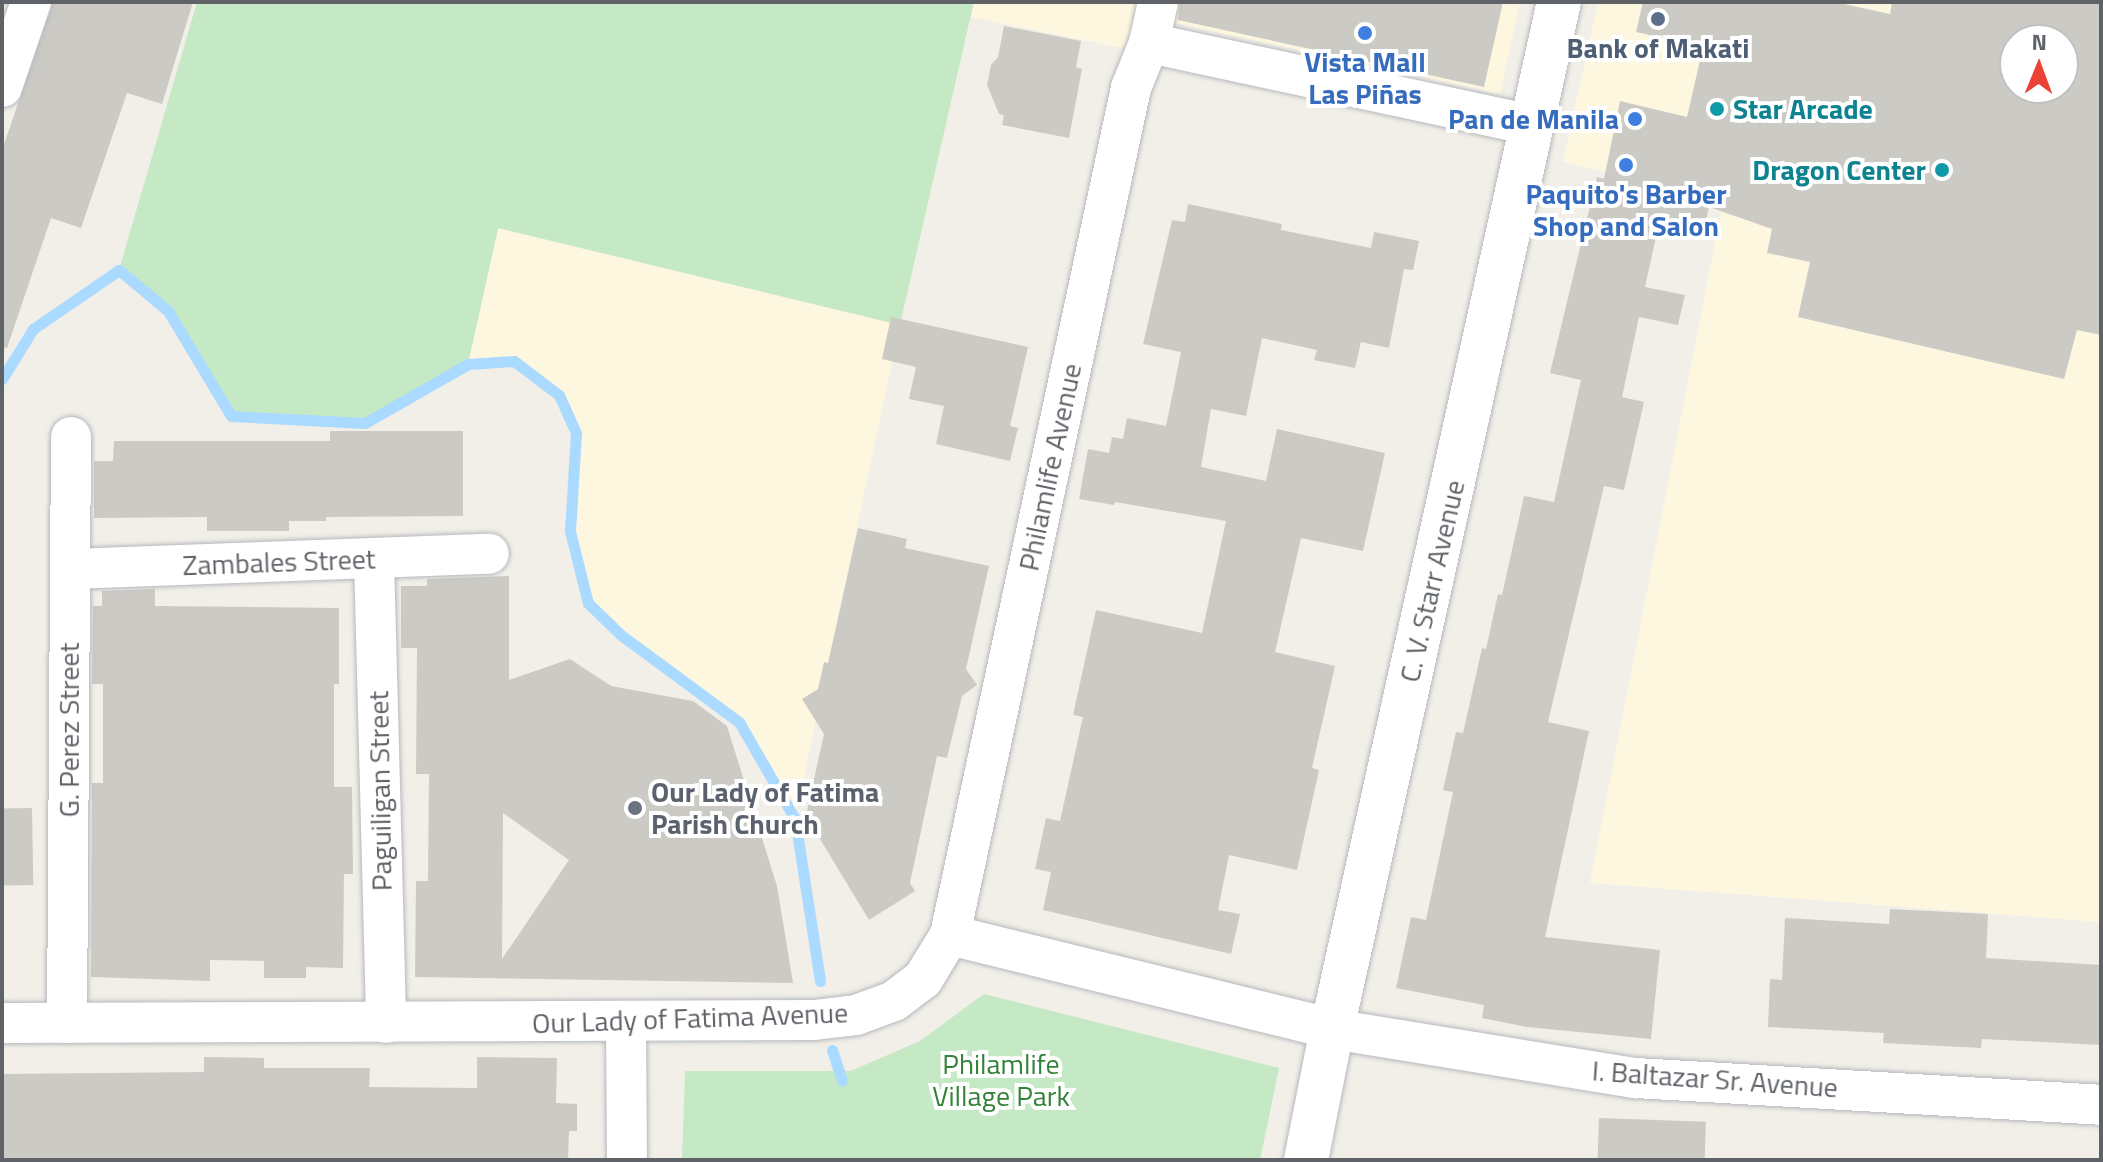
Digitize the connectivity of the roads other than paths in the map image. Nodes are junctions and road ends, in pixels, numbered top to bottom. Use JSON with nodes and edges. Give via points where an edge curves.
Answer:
{"nodes":[{"id":1,"x":31,"y":2,"type":"edge"},
{"id":2,"x":1158,"y":2,"type":"edge"},
{"id":3,"x":1559,"y":2,"type":"edge"},
{"id":4,"x":1149,"y":43,"type":"junction"},
{"id":5,"x":2,"y":87,"type":"edge"},
{"id":6,"x":1533,"y":125,"type":"junction"},
{"id":7,"x":71,"y":437,"type":"dead end"},
{"id":8,"x":489,"y":554,"type":"dead end"},
{"id":9,"x":374,"y":558,"type":"junction"},
{"id":10,"x":70,"y":569,"type":"junction"},
{"id":11,"x":950,"y":935,"type":"junction"},
{"id":12,"x":626,"y":1021,"type":"junction"},
{"id":13,"x":2,"y":1023,"type":"edge"},
{"id":14,"x":67,"y":1023,"type":"junction"},
{"id":15,"x":386,"y":1023,"type":"junction"},
{"id":16,"x":1332,"y":1029,"type":"junction"},
{"id":17,"x":2101,"y":1105,"type":"edge"},
{"id":18,"x":627,"y":1160,"type":"edge"},
{"id":19,"x":1306,"y":1160,"type":"edge"}],
"edges":[{"from":1,"to":5,"type":"street"},
{"from":2,"to":4,"type":"street","name":"Philamlife Avenue"},
{"from":3,"to":6,"type":"main road","name":"C. V. Starr Avenue"},
{"from":4,"to":6,"type":"street"},
{"from":4,"to":11,"type":"street","name":"Philamlife Avenue","via":[[1131,88]]},
{"from":6,"to":16,"type":"main road","name":"C. V. Starr Avenue"},
{"from":7,"to":10,"type":"street","name":"G. Perez Street"},
{"from":8,"to":9,"type":"street","name":"Zambales Street"},
{"from":9,"to":10,"type":"street","name":"Zambales Street"},
{"from":9,"to":15,"type":"street","name":"Paguiligan Street"},
{"from":10,"to":14,"type":"street","name":"G. Perez Street"},
{"from":11,"to":12,"type":"street","name":"Our Lady of Fatima Avenue","via":[[923,979],[894,1001],[856,1015]]},
{"from":11,"to":16,"type":"street"},
{"from":12,"to":15,"type":"street","name":"Our Lady of Fatima Avenue"},
{"from":12,"to":18,"type":"street"},
{"from":13,"to":14,"type":"street","name":"Our Lady of Fatima Avenue"},
{"from":14,"to":15,"type":"street","name":"Our Lady of Fatima Avenue"},
{"from":16,"to":17,"type":"street","name":"I. Baltazar Sr. Avenue","via":[[1636,1078]]},
{"from":16,"to":19,"type":"main road","name":"C. V. Starr Avenue"}]}
